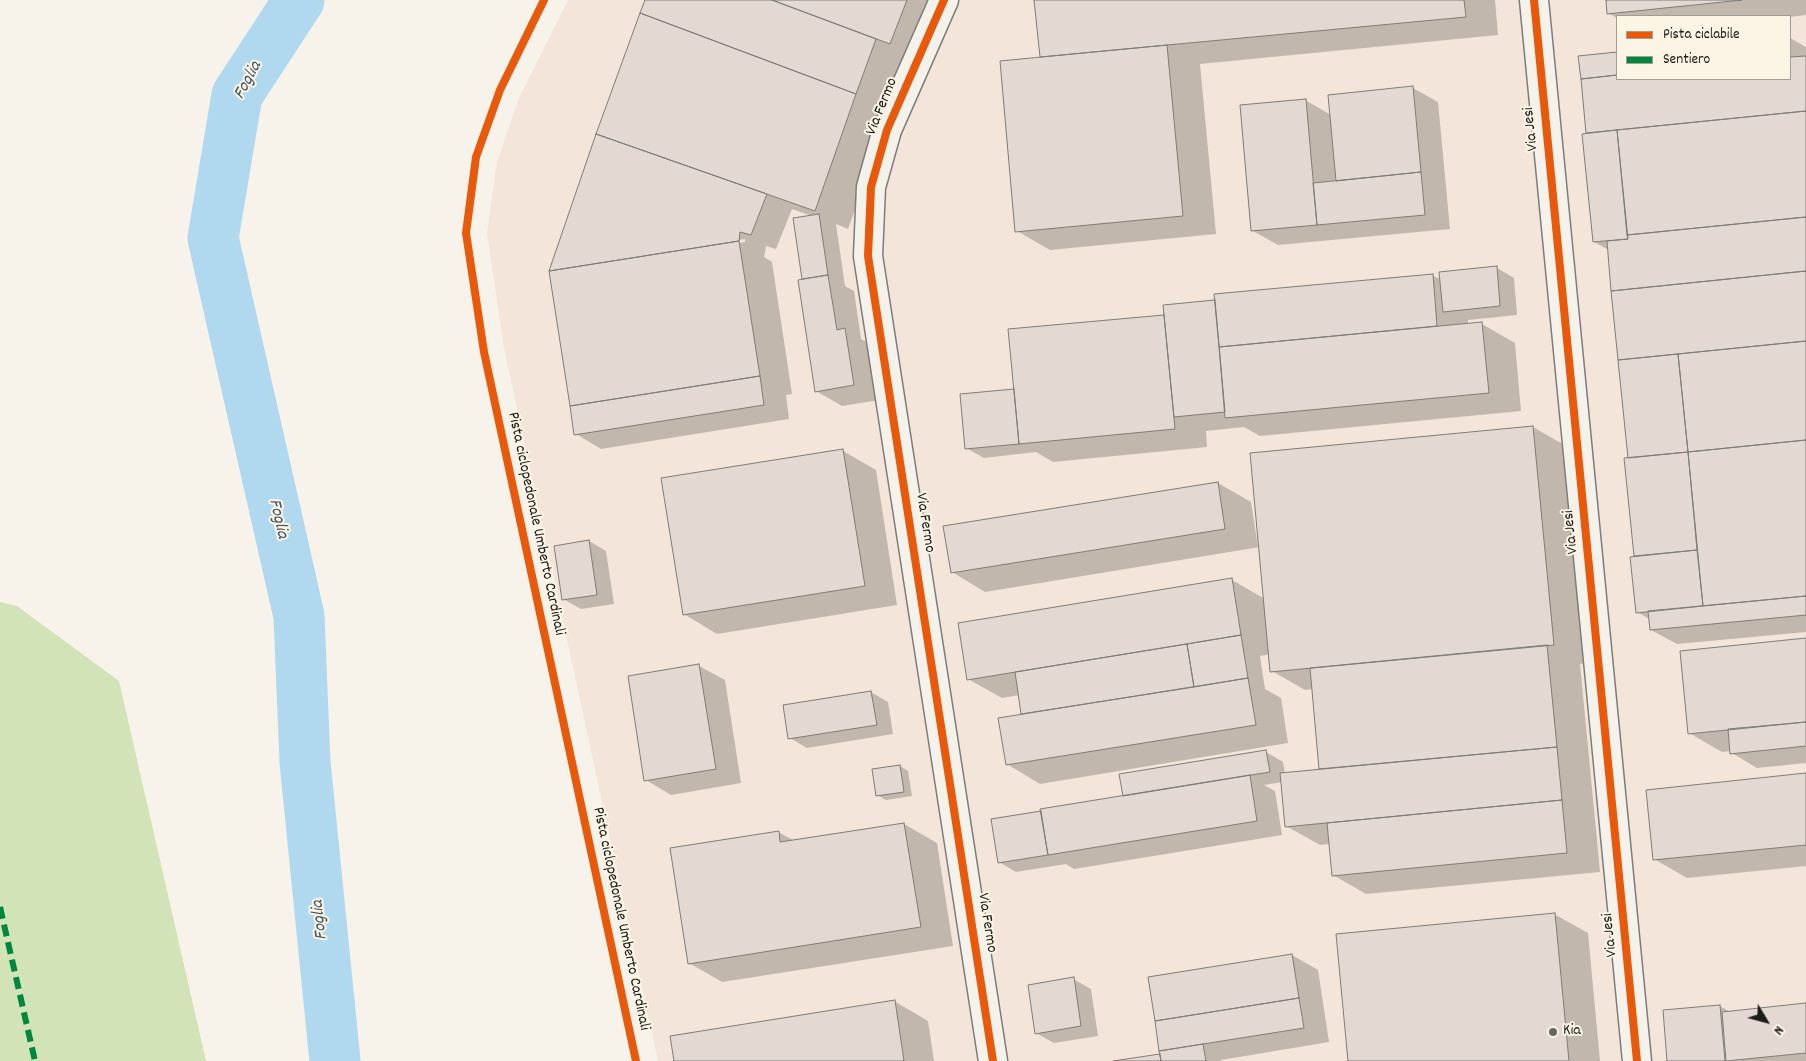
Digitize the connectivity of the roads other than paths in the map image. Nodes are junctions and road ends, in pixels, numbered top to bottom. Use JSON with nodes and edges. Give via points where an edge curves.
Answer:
{"nodes":[{"id":1,"x":944,"y":0,"type":"edge"},
{"id":2,"x":1534,"y":0,"type":"edge"},
{"id":3,"x":993,"y":1061,"type":"edge"},
{"id":4,"x":1637,"y":1061,"type":"edge"}],
"edges":[{"from":1,"to":3,"type":"street","name":"Via Fermo","via":[[886,130],[871,188],[868,256]]},
{"from":2,"to":4,"type":"street","name":"Via Jesi"}]}
